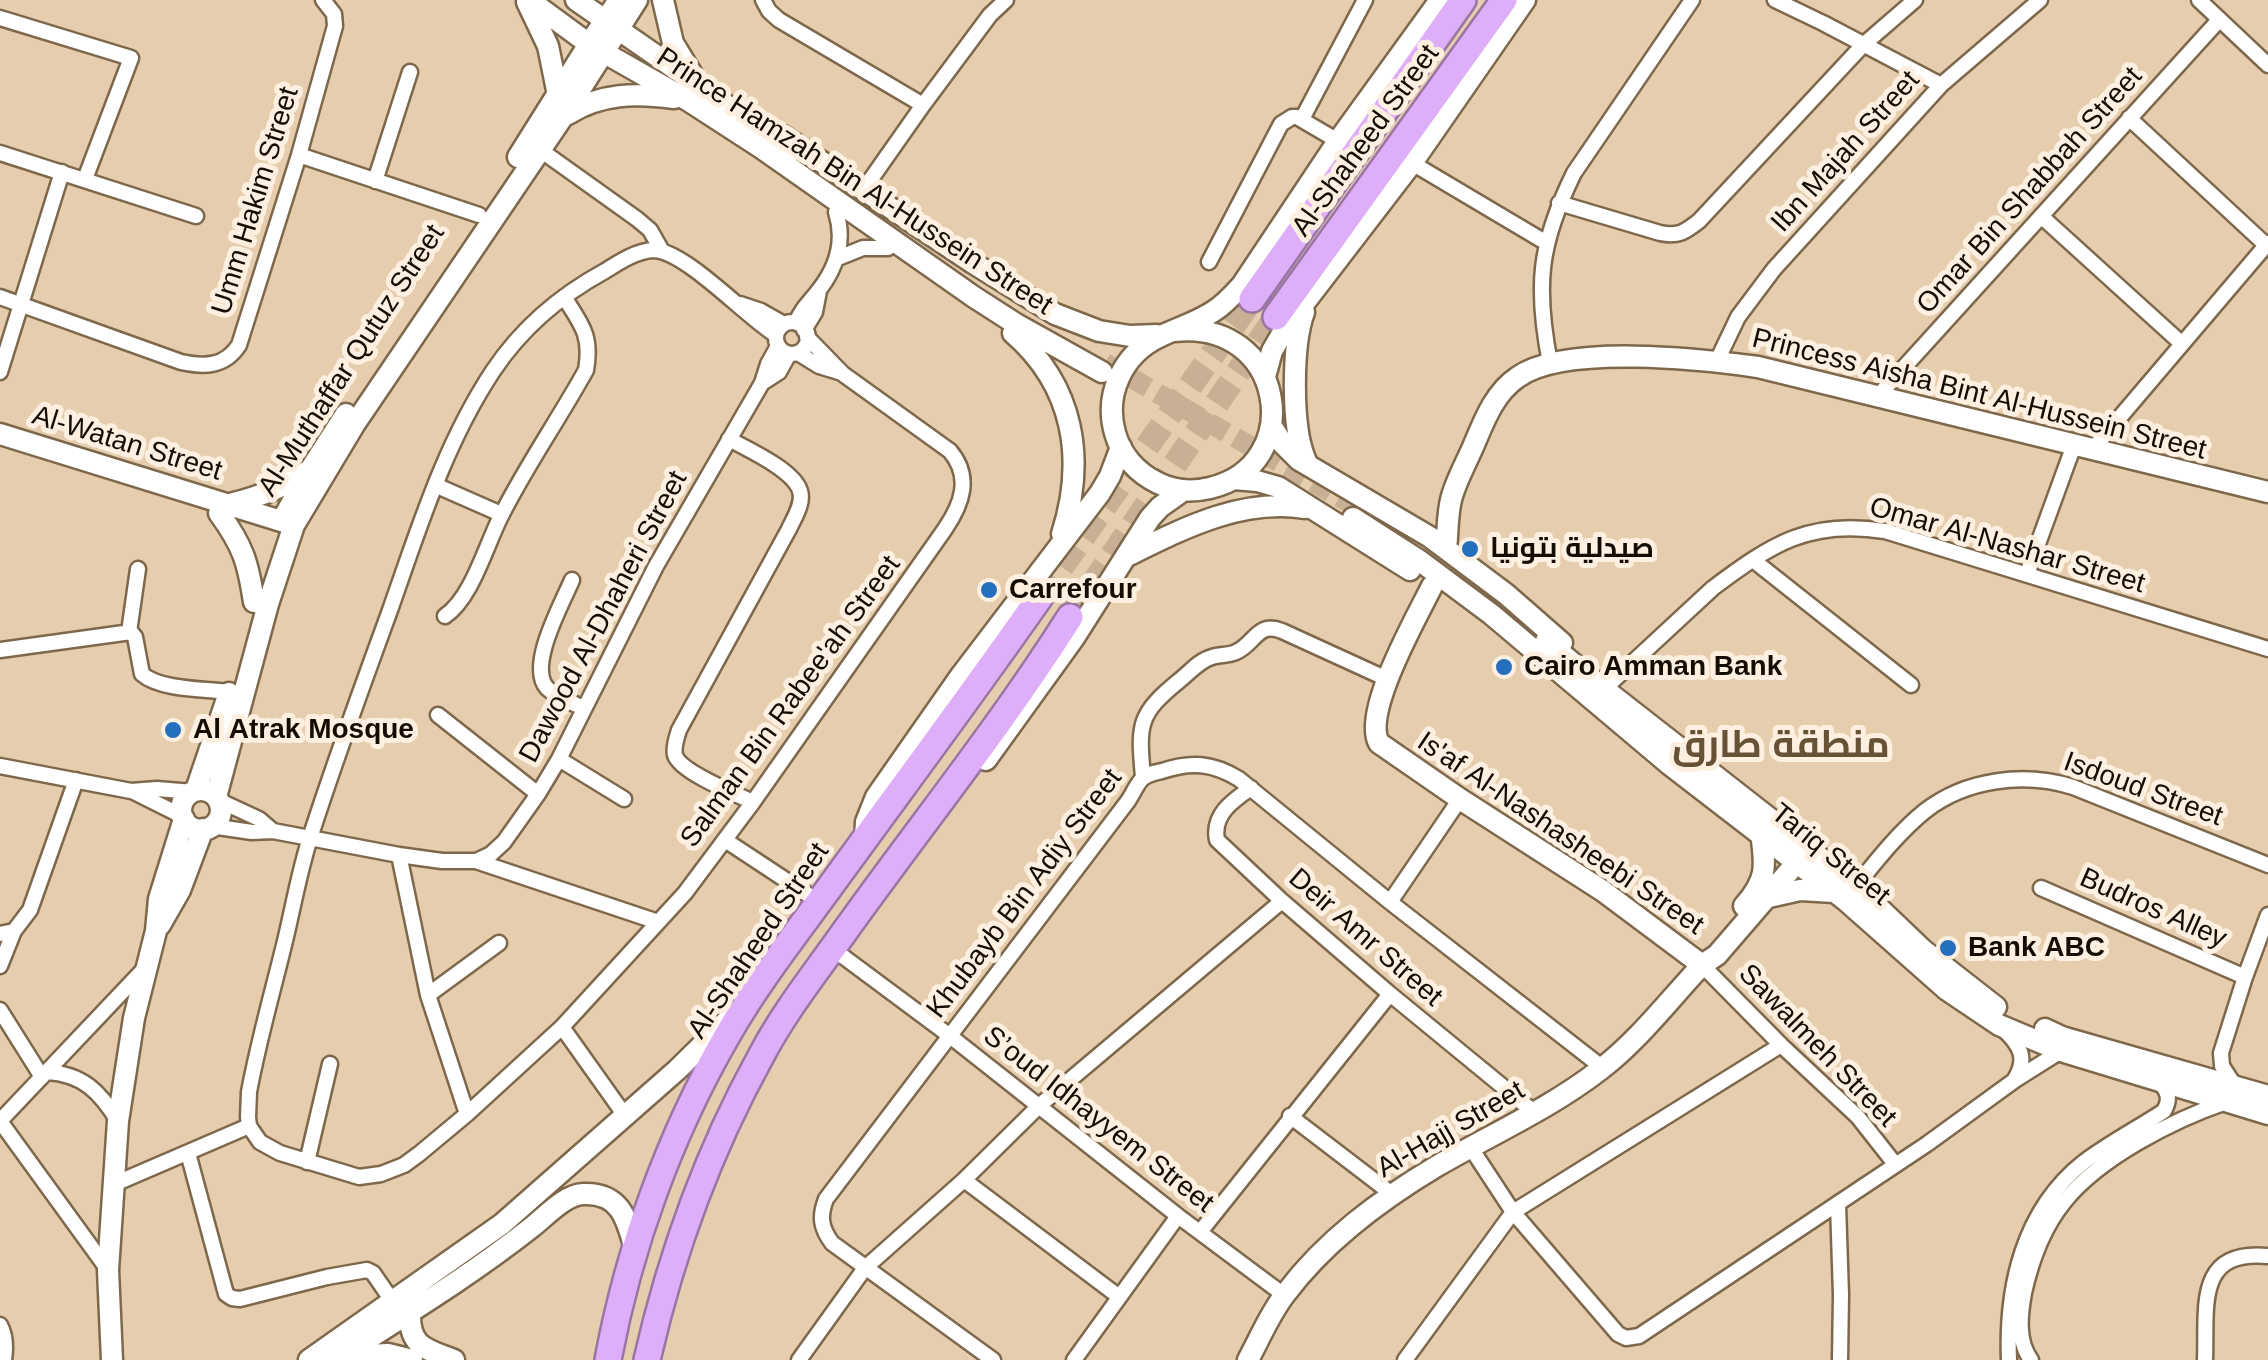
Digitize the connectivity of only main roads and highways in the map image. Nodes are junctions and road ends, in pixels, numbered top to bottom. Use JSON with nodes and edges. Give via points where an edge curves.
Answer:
{"nodes":[{"id":1,"x":1463,"y":0,"type":"edge"},
{"id":2,"x":1504,"y":0,"type":"edge"},
{"id":3,"x":1252,"y":299,"type":"tunnel mouth"},
{"id":4,"x":1276,"y":316,"type":"tunnel mouth"},
{"id":5,"x":1040,"y":597,"type":"tunnel mouth"},
{"id":6,"x":1070,"y":617,"type":"tunnel mouth"},
{"id":7,"x":608,"y":1360,"type":"edge"},
{"id":8,"x":647,"y":1360,"type":"edge"}],
"edges":[{"from":1,"to":3,"type":"highway","name":"Al-Shaheed Street"},
{"from":2,"to":4,"type":"highway","name":"Al-Shaheed Street"},
{"from":5,"to":7,"type":"highway","name":"Al-Shaheed Street","via":[[727,1036],[667,1158],[635,1249]]},
{"from":6,"to":8,"type":"highway","via":[[761,1054],[702,1180]]}]}
